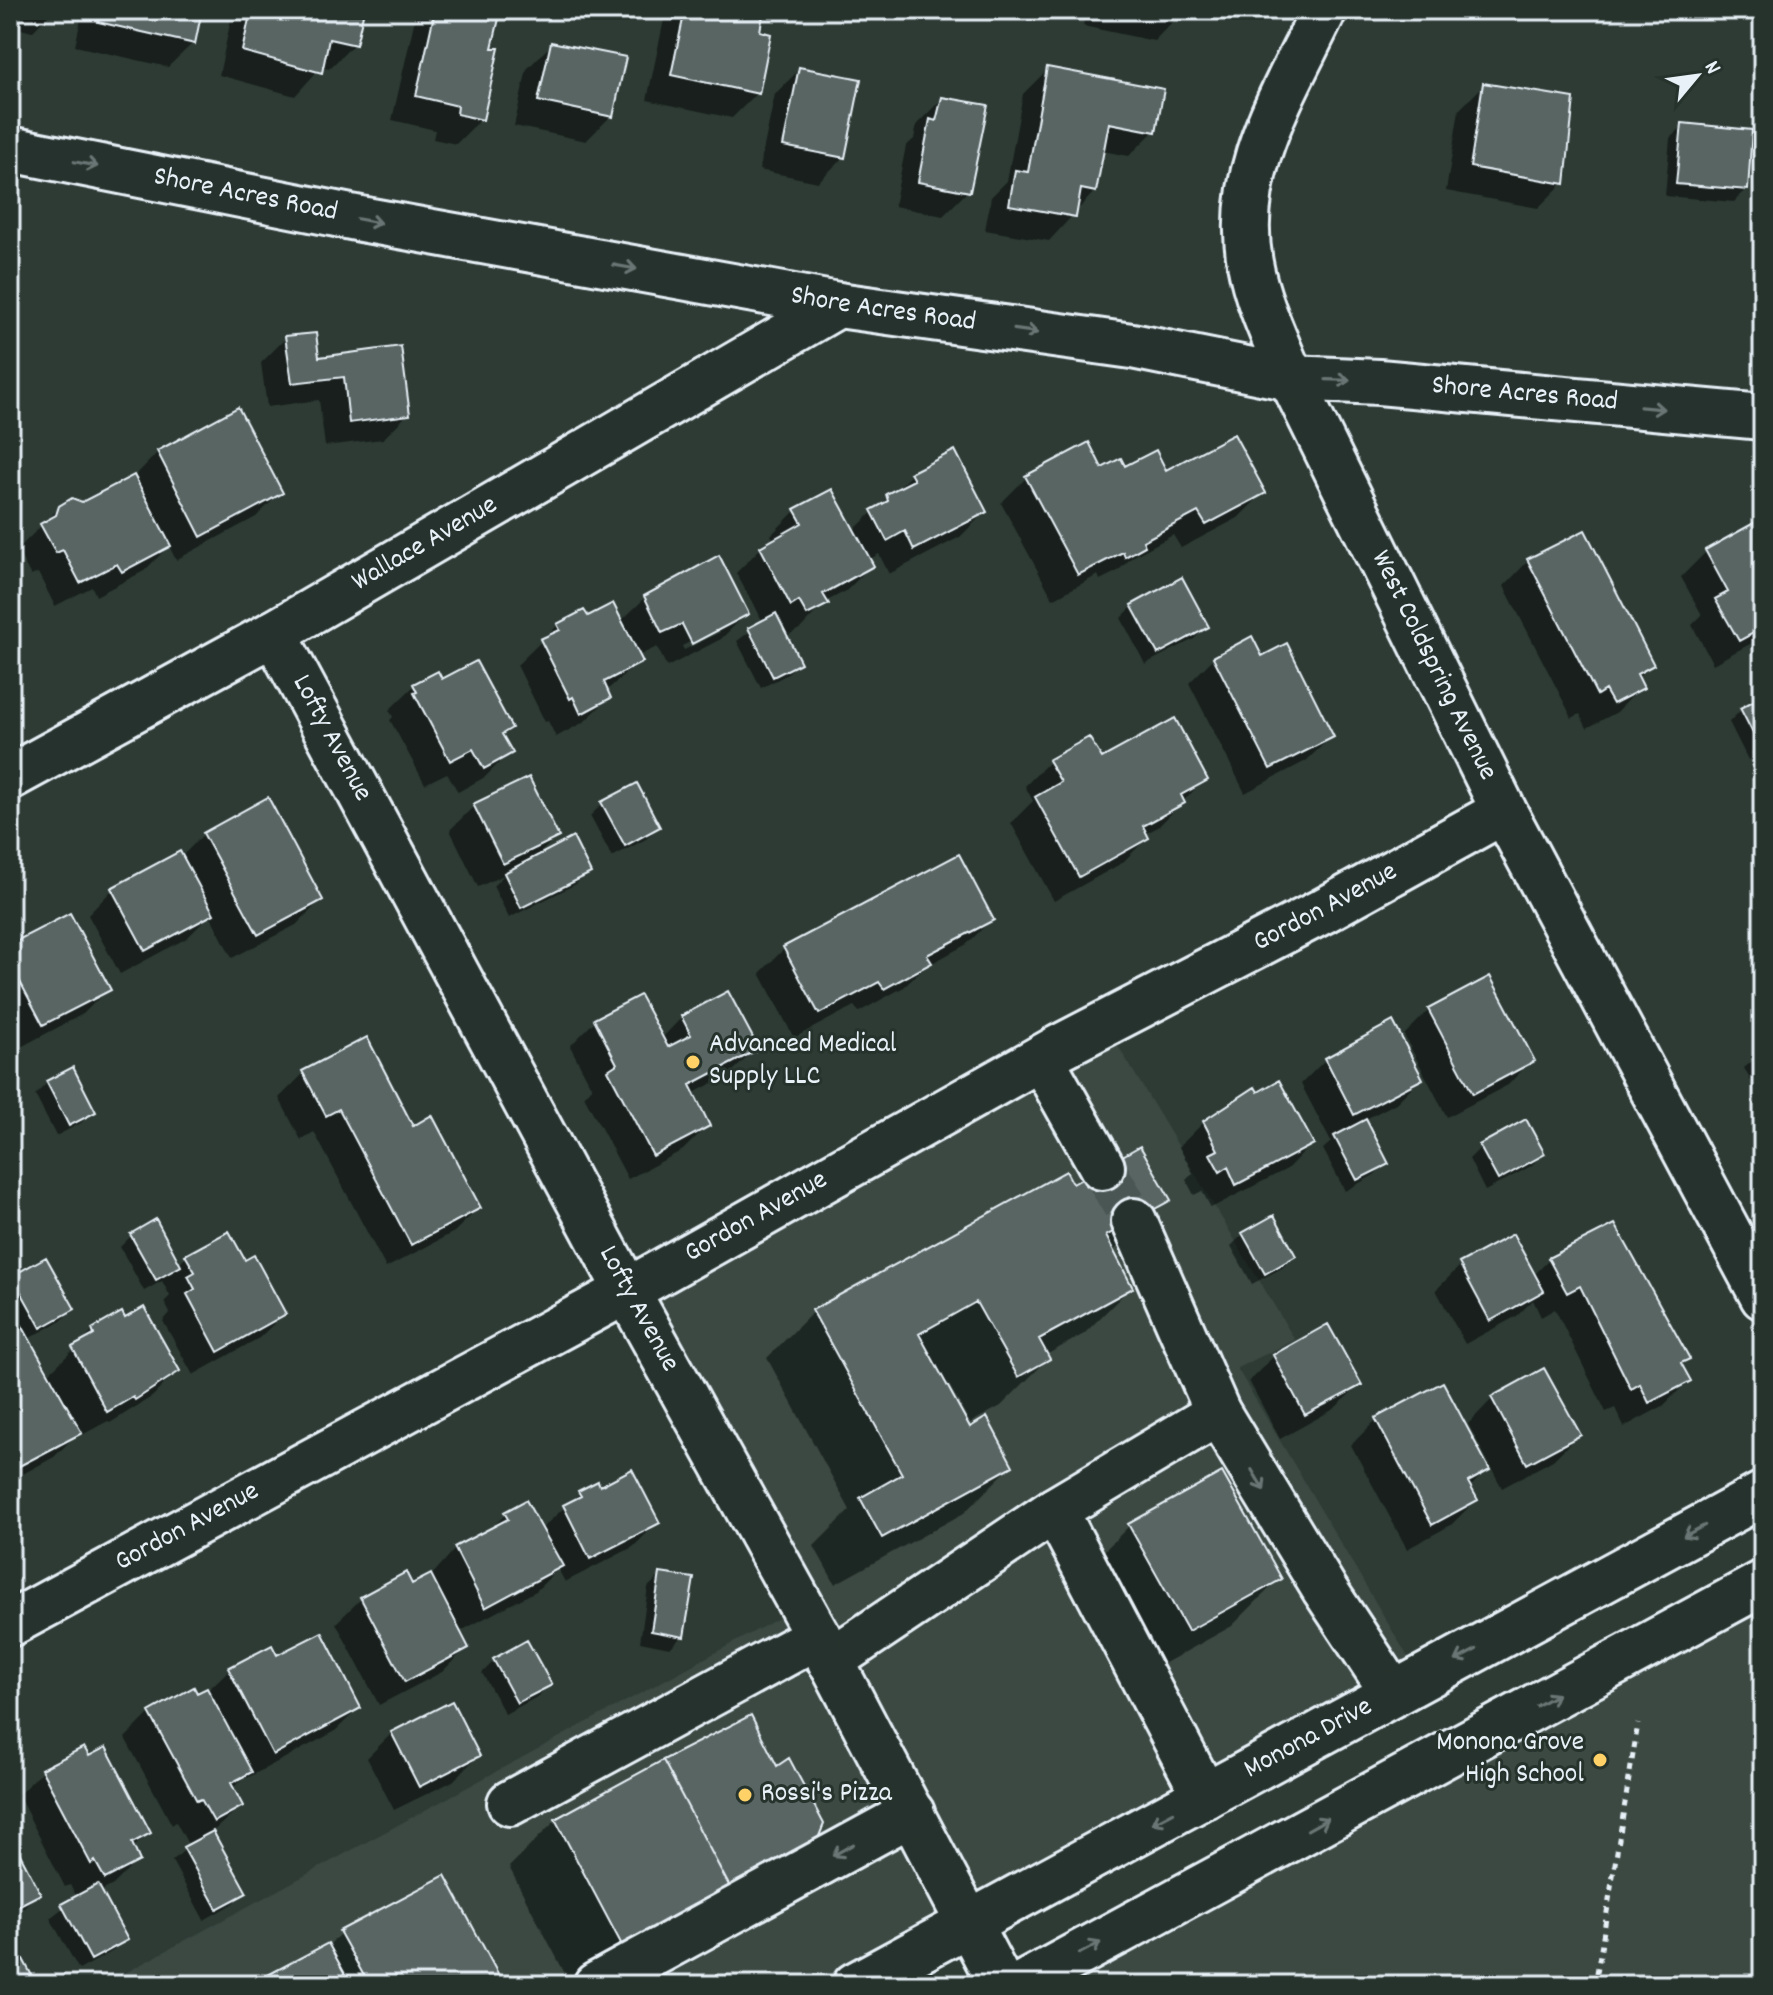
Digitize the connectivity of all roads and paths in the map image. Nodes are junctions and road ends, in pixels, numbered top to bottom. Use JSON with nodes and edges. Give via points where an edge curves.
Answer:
{"nodes":[{"id":1,"x":1324,"y":10,"type":"edge"},
{"id":2,"x":10,"y":149,"type":"edge"},
{"id":3,"x":838,"y":305,"type":"junction"},
{"id":4,"x":1291,"y":378,"type":"junction"},
{"id":5,"x":1763,"y":417,"type":"edge"},
{"id":6,"x":274,"y":633,"type":"junction"},
{"id":7,"x":10,"y":777,"type":"edge"},
{"id":8,"x":1504,"y":811,"type":"junction"},
{"id":9,"x":1041,"y":1058,"type":"junction"},
{"id":10,"x":1102,"y":1167,"type":"tunnel mouth"},
{"id":11,"x":1134,"y":1221,"type":"tunnel mouth"},
{"id":12,"x":627,"y":1291,"type":"junction"},
{"id":13,"x":1763,"y":1297,"type":"edge"},
{"id":14,"x":1218,"y":1413,"type":"junction"},
{"id":15,"x":1763,"y":1494,"type":"edge"},
{"id":16,"x":1055,"y":1510,"type":"junction"},
{"id":17,"x":1763,"y":1583,"type":"edge"},
{"id":18,"x":10,"y":1624,"type":"edge"},
{"id":19,"x":824,"y":1648,"type":"junction"},
{"id":20,"x":1393,"y":1693,"type":"junction"},
{"id":21,"x":1638,"y":1724,"type":"dead end"},
{"id":22,"x":1205,"y":1796,"type":"junction"},
{"id":23,"x":510,"y":1803,"type":"dead end"},
{"id":24,"x":912,"y":1813,"type":"junction"},
{"id":25,"x":970,"y":1923,"type":"junction"},
{"id":26,"x":596,"y":1985,"type":"edge"},
{"id":27,"x":855,"y":1985,"type":"edge"},
{"id":28,"x":1001,"y":1985,"type":"edge"},
{"id":29,"x":1021,"y":1985,"type":"edge"},
{"id":30,"x":1595,"y":1985,"type":"edge"}],
"edges":[{"from":1,"to":4,"type":"street","name":"West Coldspring Avenue","via":[[1260,142],[1251,174],[1250,264]]},
{"from":2,"to":3,"type":"street","name":"Shore Acres Road","one_way":true},
{"from":3,"to":4,"type":"street","name":"Shore Acres Road","one_way":true,"via":[[1132,346]]},
{"from":3,"to":6,"type":"street","name":"Wallace Avenue"},
{"from":4,"to":5,"type":"street","name":"Shore Acres Road","one_way":true},
{"from":4,"to":8,"type":"street","name":"West Coldspring Avenue"},
{"from":6,"to":7,"type":"street","name":"Wallace Avenue"},
{"from":6,"to":12,"type":"street","name":"Lofty Avenue"},
{"from":8,"to":9,"type":"street","name":"Gordon Avenue"},
{"from":8,"to":13,"type":"street","name":"West Coldspring Avenue"},
{"from":9,"to":10,"type":"street"},
{"from":9,"to":12,"type":"street","name":"Gordon Avenue"},
{"from":11,"to":14,"type":"street"},
{"from":12,"to":18,"type":"street","name":"Gordon Avenue"},
{"from":12,"to":19,"type":"street","name":"Lofty Avenue"},
{"from":14,"to":16,"type":"street"},
{"from":14,"to":20,"type":"street","one_way":true},
{"from":15,"to":20,"type":"street","name":"Monona Drive","one_way":true},
{"from":16,"to":19,"type":"street"},
{"from":16,"to":22,"type":"street"},
{"from":29,"to":17,"type":"street","one_way":true},
{"from":19,"to":23,"type":"street"},
{"from":19,"to":24,"type":"street","name":"Lofty Avenue"},
{"from":20,"to":22,"type":"street","name":"Monona Drive"},
{"from":21,"to":30,"type":"path"},
{"from":22,"to":25,"type":"street","name":"Monona Drive","one_way":true},
{"from":24,"to":25,"type":"street","name":"Lofty Avenue"},
{"from":24,"to":26,"type":"street","one_way":true},
{"from":25,"to":27,"type":"street","name":"Monona Drive"},
{"from":25,"to":28,"type":"street","name":"Lofty Avenue"}]}
